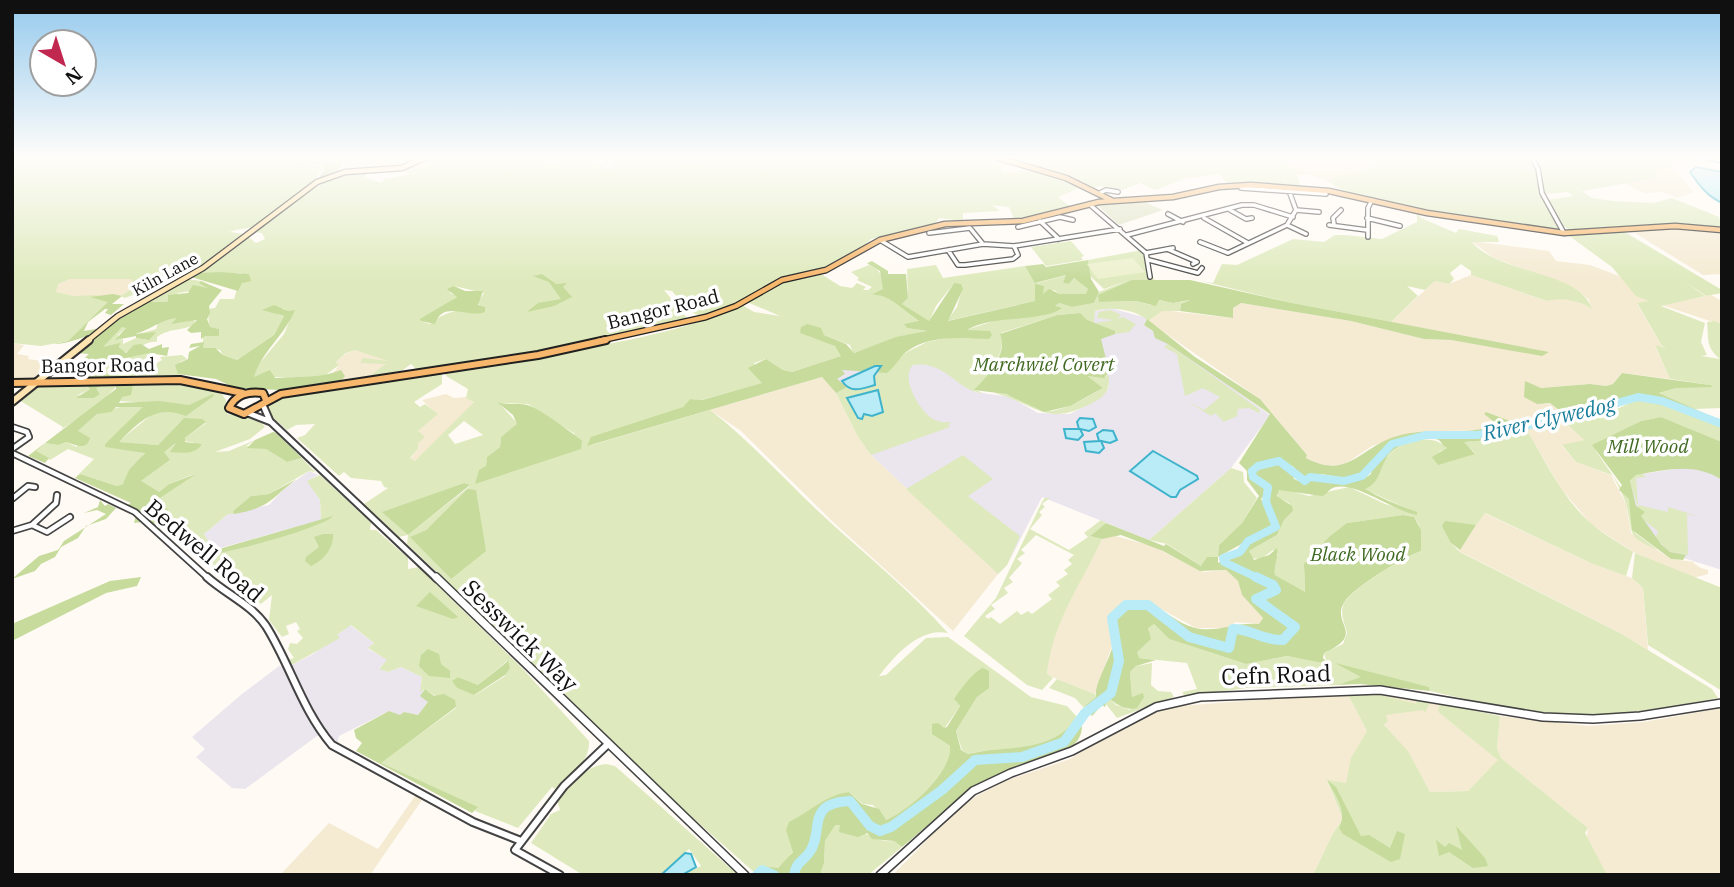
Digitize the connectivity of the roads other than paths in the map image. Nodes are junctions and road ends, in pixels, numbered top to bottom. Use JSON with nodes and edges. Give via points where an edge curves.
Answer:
{"nodes":[{"id":1,"x":294,"y":199,"type":"edge"},
{"id":2,"x":1124,"y":199,"type":"edge"},
{"id":3,"x":1292,"y":199,"type":"edge"},
{"id":4,"x":1546,"y":199,"type":"edge"},
{"id":5,"x":1111,"y":200,"type":"joint"},
{"id":6,"x":1372,"y":200,"type":"joint"},
{"id":7,"x":1089,"y":204,"type":"junction"},
{"id":8,"x":1230,"y":210,"type":"junction"},
{"id":9,"x":1296,"y":210,"type":"junction"},
{"id":10,"x":1341,"y":210,"type":"dead end"},
{"id":11,"x":1316,"y":213,"type":"dead end"},
{"id":12,"x":1168,"y":214,"type":"dead end"},
{"id":13,"x":1293,"y":217,"type":"junction"},
{"id":14,"x":1203,"y":218,"type":"junction"},
{"id":15,"x":1252,"y":218,"type":"dead end"},
{"id":16,"x":1367,"y":218,"type":"junction"},
{"id":17,"x":1073,"y":220,"type":"dead end"},
{"id":18,"x":1040,"y":221,"type":"junction"},
{"id":19,"x":1184,"y":222,"type":"junction"},
{"id":20,"x":1334,"y":224,"type":"junction"},
{"id":21,"x":1287,"y":225,"type":"junction"},
{"id":22,"x":1328,"y":225,"type":"dead end"},
{"id":23,"x":1017,"y":226,"type":"dead end"},
{"id":24,"x":1400,"y":226,"type":"dead end"},
{"id":25,"x":1121,"y":229,"type":"junction"},
{"id":26,"x":1367,"y":230,"type":"junction"},
{"id":27,"x":1722,"y":230,"type":"edge"},
{"id":28,"x":933,"y":233,"type":"dead end"},
{"id":29,"x":1564,"y":233,"type":"junction"},
{"id":30,"x":1307,"y":234,"type":"dead end"},
{"id":31,"x":1127,"y":236,"type":"junction"},
{"id":32,"x":1368,"y":237,"type":"dead end"},
{"id":33,"x":1060,"y":239,"type":"junction"},
{"id":34,"x":880,"y":240,"type":"junction"},
{"id":35,"x":1203,"y":241,"type":"dead end"},
{"id":36,"x":983,"y":244,"type":"junction"},
{"id":37,"x":1249,"y":244,"type":"junction"},
{"id":38,"x":1014,"y":246,"type":"junction"},
{"id":39,"x":1173,"y":248,"type":"dead end"},
{"id":40,"x":1167,"y":249,"type":"junction"},
{"id":41,"x":948,"y":250,"type":"junction"},
{"id":42,"x":1146,"y":253,"type":"junction"},
{"id":43,"x":1149,"y":260,"type":"junction"},
{"id":44,"x":1193,"y":264,"type":"dead end"},
{"id":45,"x":1202,"y":268,"type":"dead end"},
{"id":46,"x":1198,"y":273,"type":"junction"},
{"id":47,"x":1204,"y":275,"type":"dead end"},
{"id":48,"x":1150,"y":277,"type":"dead end"},
{"id":49,"x":39,"y":382,"type":"junction"},
{"id":50,"x":12,"y":383,"type":"edge"},
{"id":51,"x":221,"y":389,"type":"junction"},
{"id":52,"x":260,"y":392,"type":"junction"},
{"id":53,"x":289,"y":393,"type":"junction"},
{"id":54,"x":244,"y":394,"type":"junction"},
{"id":55,"x":12,"y":402,"type":"edge"},
{"id":56,"x":265,"y":402,"type":"junction"},
{"id":57,"x":229,"y":405,"type":"junction"},
{"id":58,"x":248,"y":413,"type":"junction"},
{"id":59,"x":271,"y":422,"type":"junction"},
{"id":60,"x":12,"y":427,"type":"edge"},
{"id":61,"x":12,"y":451,"type":"edge"},
{"id":62,"x":30,"y":486,"type":"dead end"},
{"id":63,"x":57,"y":495,"type":"dead end"},
{"id":64,"x":12,"y":499,"type":"edge"},
{"id":65,"x":68,"y":520,"type":"dead end"},
{"id":66,"x":32,"y":525,"type":"junction"},
{"id":67,"x":12,"y":531,"type":"edge"},
{"id":68,"x":1722,"y":703,"type":"edge"},
{"id":69,"x":607,"y":745,"type":"junction"},
{"id":70,"x":521,"y":841,"type":"junction"},
{"id":71,"x":743,"y":873,"type":"edge"},
{"id":72,"x":560,"y":875,"type":"edge"},
{"id":73,"x":880,"y":875,"type":"edge"}],
"edges":[{"from":1,"to":49,"type":"main road","name":"Kiln Lane","via":[[203,268],[118,316]]},
{"from":2,"to":5,"type":"main road","name":"Bangor Road"},
{"from":3,"to":9,"type":"street"},
{"from":4,"to":29,"type":"street"},
{"from":5,"to":7,"type":"main road","name":"Bangor Road"},
{"from":6,"to":16,"type":"street"},
{"from":6,"to":29,"type":"main road","name":"Bangor Road"},
{"from":7,"to":25,"type":"street"},
{"from":7,"to":34,"type":"main road","name":"Bangor Road","via":[[1032,220],[951,223]]},
{"from":8,"to":13,"type":"street","via":[[1254,205]]},
{"from":8,"to":14,"type":"street"},
{"from":8,"to":15,"type":"street","via":[[1245,220]]},
{"from":9,"to":11,"type":"street"},
{"from":9,"to":13,"type":"street"},
{"from":10,"to":20,"type":"street","via":[[1333,218]]},
{"from":12,"to":19,"type":"street"},
{"from":13,"to":21,"type":"street"},
{"from":14,"to":19,"type":"street"},
{"from":14,"to":37,"type":"street"},
{"from":16,"to":24,"type":"street"},
{"from":16,"to":26,"type":"street"},
{"from":17,"to":18,"type":"street"},
{"from":18,"to":23,"type":"street"},
{"from":18,"to":33,"type":"street"},
{"from":19,"to":31,"type":"street"},
{"from":20,"to":22,"type":"street"},
{"from":20,"to":26,"type":"street"},
{"from":21,"to":30,"type":"street"},
{"from":21,"to":37,"type":"street"},
{"from":25,"to":31,"type":"street"},
{"from":25,"to":33,"type":"street"},
{"from":26,"to":32,"type":"street"},
{"from":27,"to":29,"type":"main road","name":"Bangor Road","via":[[1675,226]]},
{"from":28,"to":36,"type":"street","via":[[971,229]]},
{"from":31,"to":42,"type":"street"},
{"from":33,"to":38,"type":"street"},
{"from":34,"to":41,"type":"street","via":[[906,257]]},
{"from":34,"to":53,"type":"main road","name":"Bangor Road","via":[[826,270],[782,280],[736,306],[698,319],[538,355]]},
{"from":35,"to":37,"type":"street","via":[[1229,253]]},
{"from":36,"to":38,"type":"street"},
{"from":36,"to":41,"type":"street"},
{"from":38,"to":41,"type":"street","via":[[1018,255],[1013,259],[965,265],[958,265]]},
{"from":39,"to":40,"type":"street"},
{"from":40,"to":42,"type":"street"},
{"from":40,"to":44,"type":"street","via":[[1197,262]]},
{"from":42,"to":43,"type":"street"},
{"from":43,"to":46,"type":"street"},
{"from":43,"to":48,"type":"street"},
{"from":45,"to":46,"type":"street"},
{"from":46,"to":47,"type":"street"},
{"from":49,"to":50,"type":"main road","name":"Bangor Road"},
{"from":49,"to":51,"type":"main road","name":"Bangor Road","via":[[180,380]]},
{"from":49,"to":55,"type":"main road","name":"Kiln Lane"},
{"from":51,"to":54,"type":"main road","name":"Bangor Road"},
{"from":51,"to":57,"type":"main road","via":[[231,398]]},
{"from":52,"to":53,"type":"main road","name":"Bangor Road"},
{"from":52,"to":54,"type":"main road","name":"Bangor Road"},
{"from":52,"to":56,"type":"main road","via":[[266,395]]},
{"from":53,"to":56,"type":"main road","name":"Bangor Road"},
{"from":54,"to":57,"type":"main road"},
{"from":56,"to":58,"type":"main road","name":"Bangor Road"},
{"from":56,"to":59,"type":"street","name":"Sesswick Way"},
{"from":57,"to":58,"type":"main road","via":[[233,413]]},
{"from":58,"to":59,"type":"street","name":"Sesswick Way"},
{"from":59,"to":69,"type":"street","name":"Sesswick Way"},
{"from":60,"to":61,"type":"street","via":[[29,437]]},
{"from":61,"to":70,"type":"street","name":"Bedwell Road","via":[[135,512],[250,609],[265,625],[319,730],[332,745],[485,828]]},
{"from":62,"to":64,"type":"street"},
{"from":63,"to":66,"type":"street"},
{"from":65,"to":66,"type":"street","via":[[47,532]]},
{"from":66,"to":67,"type":"street"},
{"from":68,"to":73,"type":"street","name":"Cefn Road","via":[[1593,719],[1530,716],[1380,690],[1200,697],[1156,707],[1072,751],[973,791]]},
{"from":69,"to":70,"type":"street","via":[[564,786]]},
{"from":69,"to":71,"type":"street","name":"Sesswick Way"},
{"from":70,"to":72,"type":"street","via":[[515,850]]}]}
